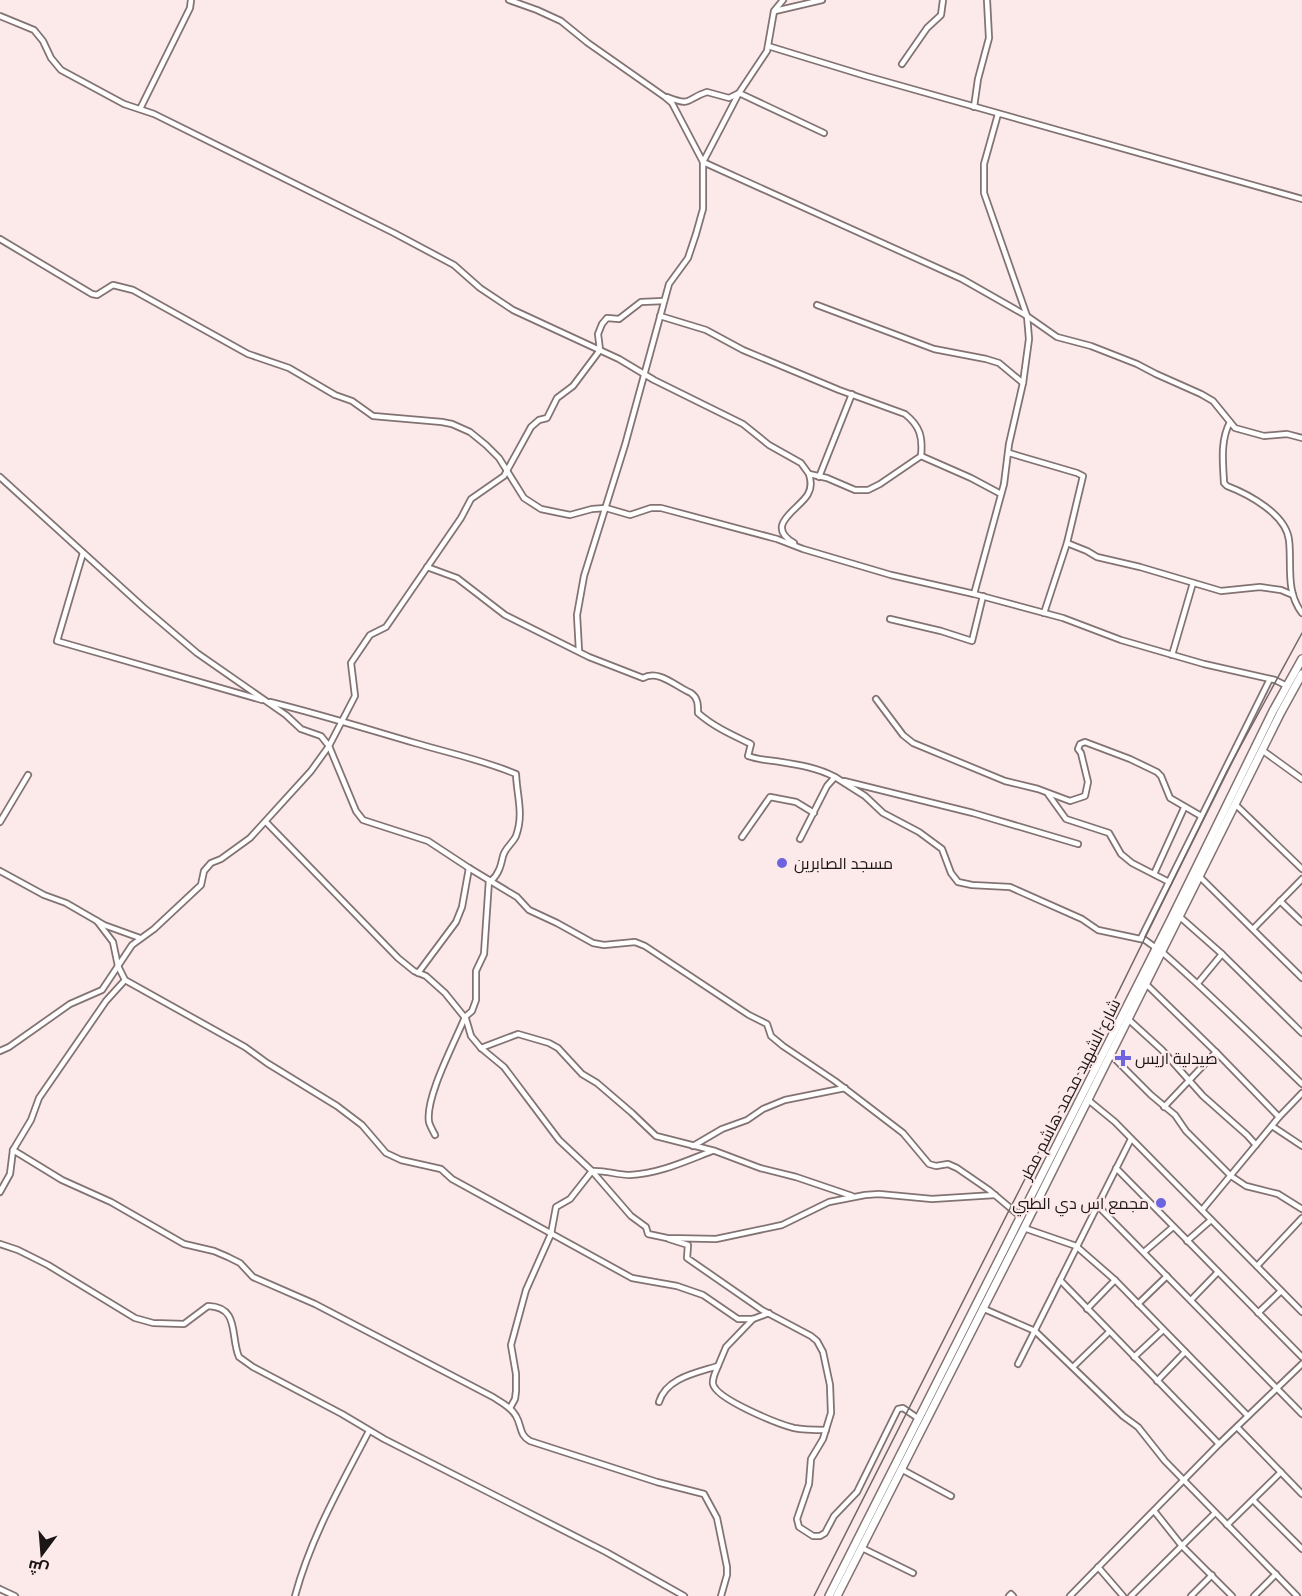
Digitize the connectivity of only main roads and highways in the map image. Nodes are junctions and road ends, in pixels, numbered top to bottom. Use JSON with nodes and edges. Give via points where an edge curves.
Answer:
{"nodes":[{"id":1,"x":1302,"y":659,"type":"edge"},
{"id":2,"x":1302,"y":674,"type":"edge"},
{"id":3,"x":1187,"y":894,"type":"junction"},
{"id":4,"x":1159,"y":950,"type":"junction"},
{"id":5,"x":1024,"y":1222,"type":"junction"},
{"id":6,"x":830,"y":1596,"type":"edge"},
{"id":7,"x":837,"y":1596,"type":"edge"}],
"edges":[{"from":1,"to":3,"type":"main road","name":"شارع الشهيد محمد هاشم مطر"},
{"from":2,"to":3,"type":"main road","name":"شارع الشهيد محمد هاشم مطر","via":[[1200,877]]},
{"from":3,"to":4,"type":"main road","name":"شارع الشهيد محمد هاشم مطر"},
{"from":3,"to":4,"type":"main road","name":"شارع الشهيد محمد هاشم مطر"},
{"from":4,"to":5,"type":"main road","name":"شارع الشهيد محمد هاشم مطر"},
{"from":4,"to":5,"type":"main road","name":"شارع الشهيد محمد هاشم مطر","via":[[1146,984]]},
{"from":5,"to":6,"type":"main road","name":"شارع الشهيد محمد هاشم مطر"},
{"from":5,"to":7,"type":"main road","name":"شارع الشهيد محمد هاشم مطر"}]}
